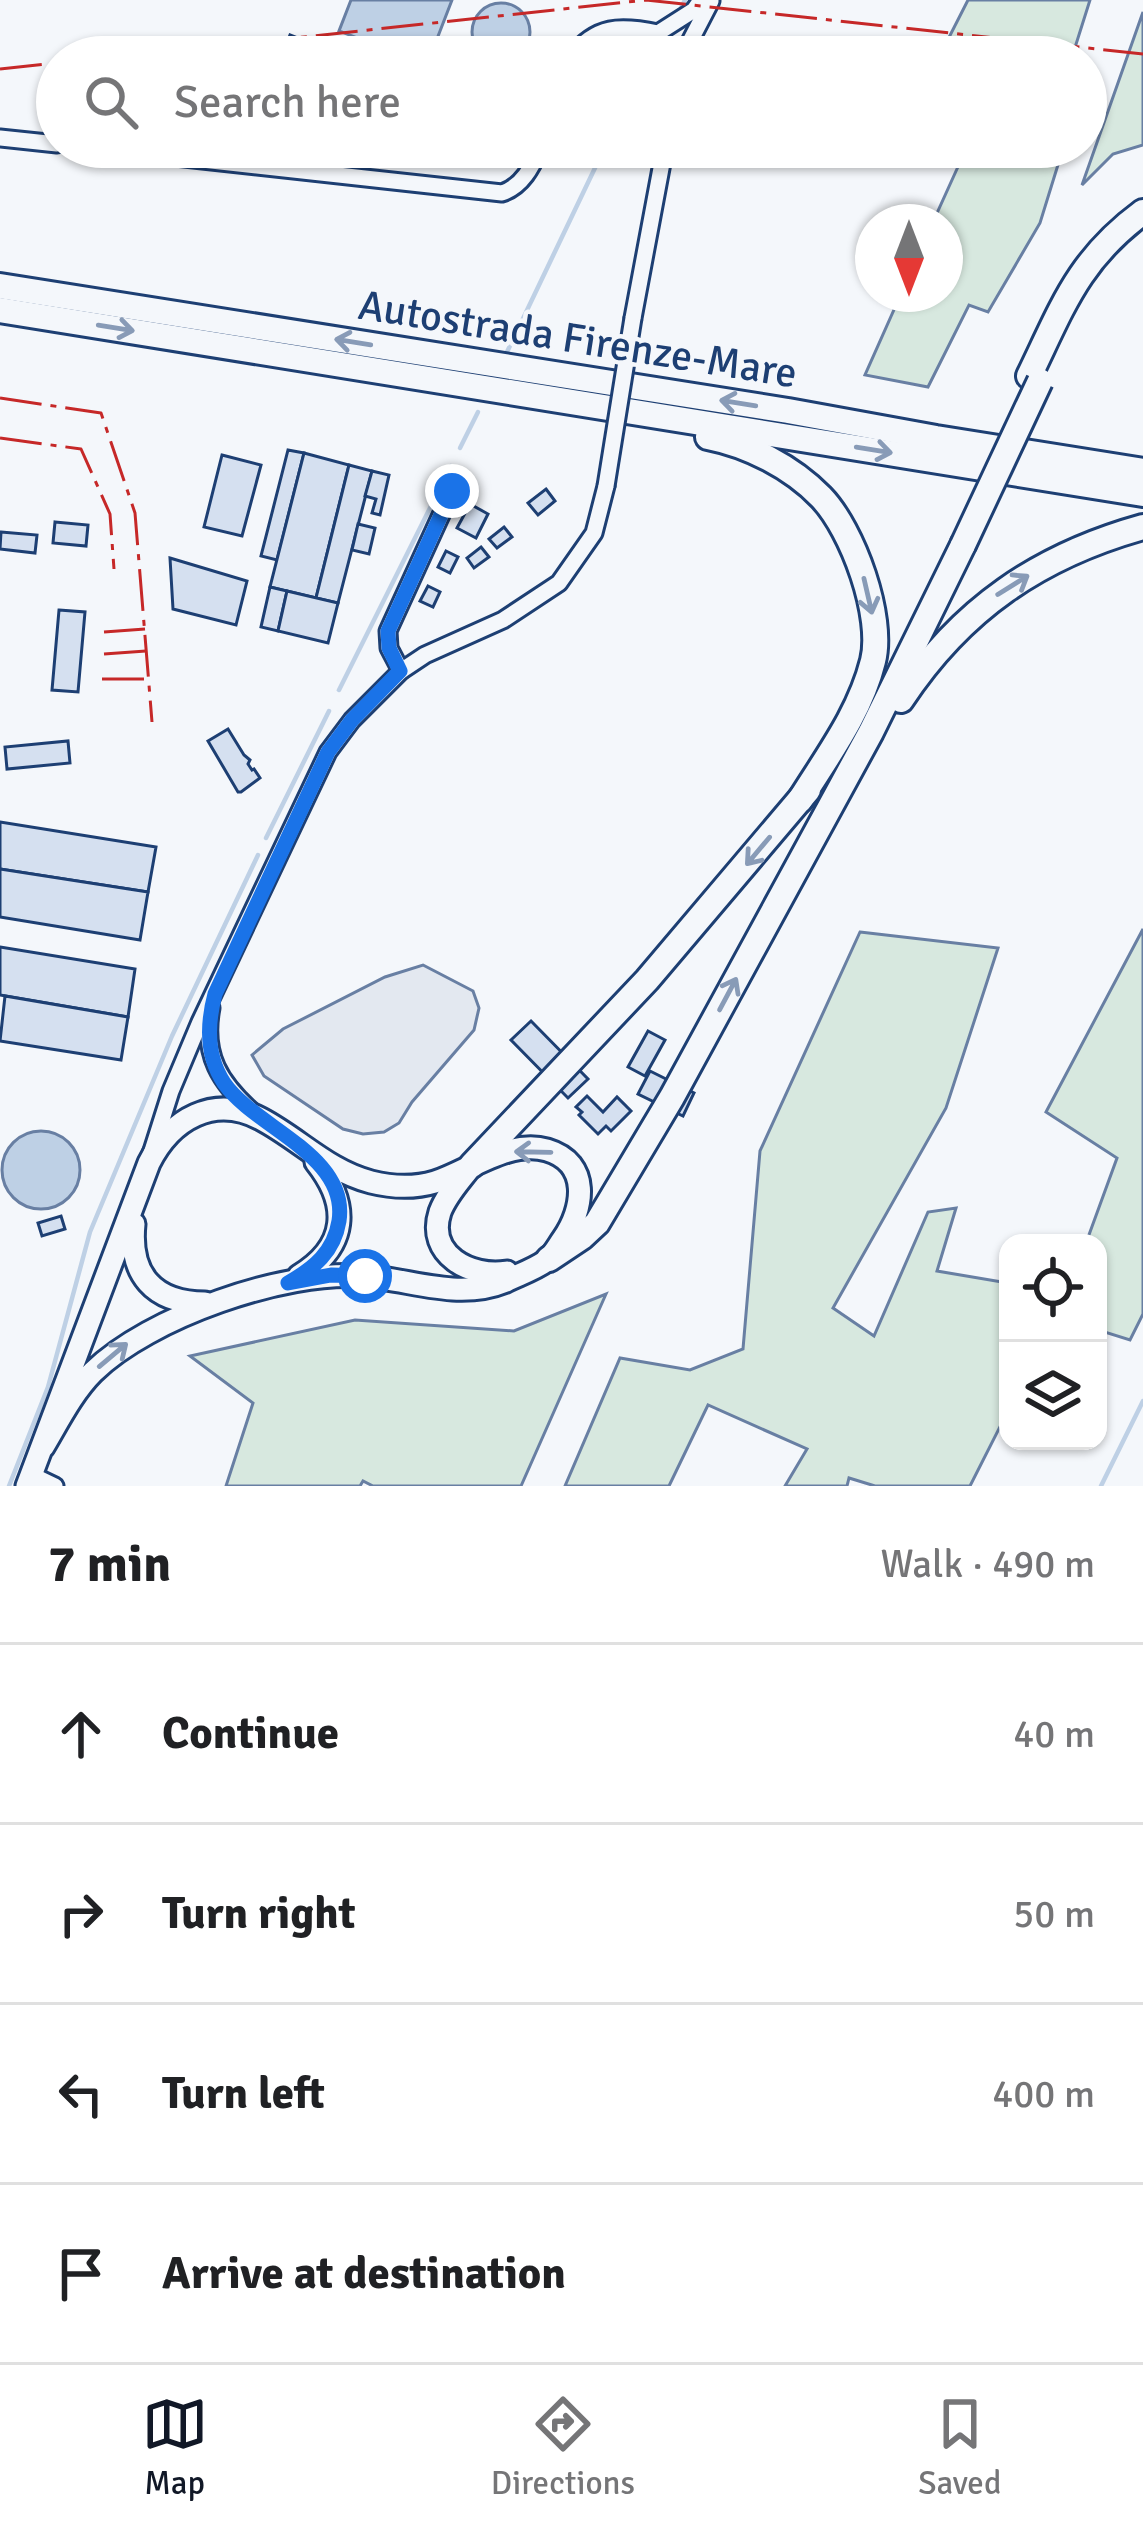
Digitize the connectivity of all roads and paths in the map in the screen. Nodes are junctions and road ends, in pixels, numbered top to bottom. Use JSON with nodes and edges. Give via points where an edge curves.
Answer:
{"nodes":[{"id":1,"x":701,"y":0,"type":"edge"},
{"id":2,"x":711,"y":0,"type":"edge"},
{"id":3,"x":593,"y":36,"type":"edge"},
{"id":4,"x":693,"y":36,"type":"edge"},
{"id":5,"x":0,"y":137,"type":"edge"},
{"id":6,"x":36,"y":141,"type":"edge"},
{"id":7,"x":275,"y":168,"type":"edge"},
{"id":8,"x":531,"y":168,"type":"edge"},
{"id":9,"x":660,"y":168,"type":"edge"},
{"id":10,"x":1143,"y":212,"type":"edge"},
{"id":11,"x":1143,"y":226,"type":"edge"},
{"id":12,"x":0,"y":286,"type":"edge"},
{"id":13,"x":0,"y":310,"type":"edge"},
{"id":14,"x":294,"y":356,"type":"junction"},
{"id":15,"x":1035,"y":378,"type":"junction"},
{"id":16,"x":788,"y":411,"type":"junction"},
{"id":17,"x":1143,"y":455,"type":"edge"},
{"id":18,"x":1143,"y":471,"type":"edge"},
{"id":19,"x":452,"y":491,"type":"dead end"},
{"id":20,"x":1143,"y":494,"type":"edge"},
{"id":21,"x":1143,"y":527,"type":"edge"},
{"id":22,"x":958,"y":542,"type":"junction"},
{"id":23,"x":400,"y":671,"type":"junction"},
{"id":24,"x":800,"y":800,"type":"junction"},
{"id":25,"x":811,"y":838,"type":"junction"},
{"id":26,"x":215,"y":994,"type":"junction"},
{"id":27,"x":261,"y":1119,"type":"junction"},
{"id":28,"x":309,"y":1154,"type":"junction"},
{"id":29,"x":149,"y":1162,"type":"junction"},
{"id":30,"x":472,"y":1165,"type":"junction"},
{"id":31,"x":140,"y":1194,"type":"junction"},
{"id":32,"x":544,"y":1262,"type":"junction"},
{"id":33,"x":288,"y":1283,"type":"junction"},
{"id":34,"x":221,"y":1302,"type":"junction"},
{"id":35,"x":43,"y":1448,"type":"junction"},
{"id":36,"x":29,"y":1480,"type":"edge"},
{"id":37,"x":55,"y":1486,"type":"edge"}],
"edges":[{"from":1,"to":3,"type":"street","via":[[658,33],[633,28]]},
{"from":2,"to":4,"type":"street"},
{"from":5,"to":6,"type":"street"},
{"from":7,"to":8,"type":"street","via":[[502,193]]},
{"from":9,"to":23,"type":"street","bridge":true,"via":[[594,533],[559,583]]},
{"from":10,"to":15,"type":"highway","via":[[1081,271]]},
{"from":11,"to":15,"type":"highway","via":[[1091,278]]},
{"from":16,"to":12,"type":"highway","name":"Autostrada Firenze-Mare","one_way":true},
{"from":13,"to":14,"type":"highway","name":"Autostrada Firenze-Mare","one_way":true},
{"from":14,"to":20,"type":"highway","name":"Autostrada Firenze-Mare","one_way":true},
{"from":14,"to":24,"type":"highway","one_way":true,"via":[[728,441],[768,458],[824,499],[869,587],[874,657],[855,712]]},
{"from":15,"to":22,"type":"highway","bridge":true},
{"from":16,"to":17,"type":"highway"},
{"from":16,"to":18,"type":"highway","name":"Autostrada Firenze-Mare"},
{"from":19,"to":23,"type":"street","via":[[388,631]]},
{"from":25,"to":21,"type":"highway","one_way":true,"via":[[954,632],[1052,561]]},
{"from":22,"to":24,"type":"highway","via":[[850,736]]},
{"from":22,"to":25,"type":"highway","via":[[871,732]]},
{"from":23,"to":26,"type":"street","via":[[328,752]]},
{"from":24,"to":30,"type":"highway","one_way":true,"via":[[647,980]]},
{"from":32,"to":25,"type":"highway","one_way":true,"via":[[606,1211]]},
{"from":26,"to":27,"type":"street","via":[[214,1063]]},
{"from":26,"to":29,"type":"street"},
{"from":27,"to":28,"type":"main road"},
{"from":27,"to":29,"type":"main road","via":[[229,1109],[192,1115]]},
{"from":28,"to":30,"type":"main road","via":[[397,1186]]},
{"from":28,"to":33,"type":"main road","via":[[334,1187],[339,1218],[325,1255]]},
{"from":29,"to":31,"type":"main road"},
{"from":30,"to":32,"type":"main road","via":[[439,1215],[448,1254],[483,1274]]},
{"from":32,"to":30,"type":"main road","one_way":true,"via":[[577,1216],[573,1168],[540,1149]]},
{"from":31,"to":34,"type":"main road","via":[[133,1250],[142,1274],[172,1299]]},
{"from":31,"to":35,"type":"main road"},
{"from":32,"to":33,"type":"main road","via":[[479,1289],[349,1275]]},
{"from":33,"to":34,"type":"main road"},
{"from":35,"to":34,"type":"main road","one_way":true,"via":[[109,1357],[156,1326]]},
{"from":35,"to":36,"type":"main road"},
{"from":36,"to":37,"type":"street"}]}
